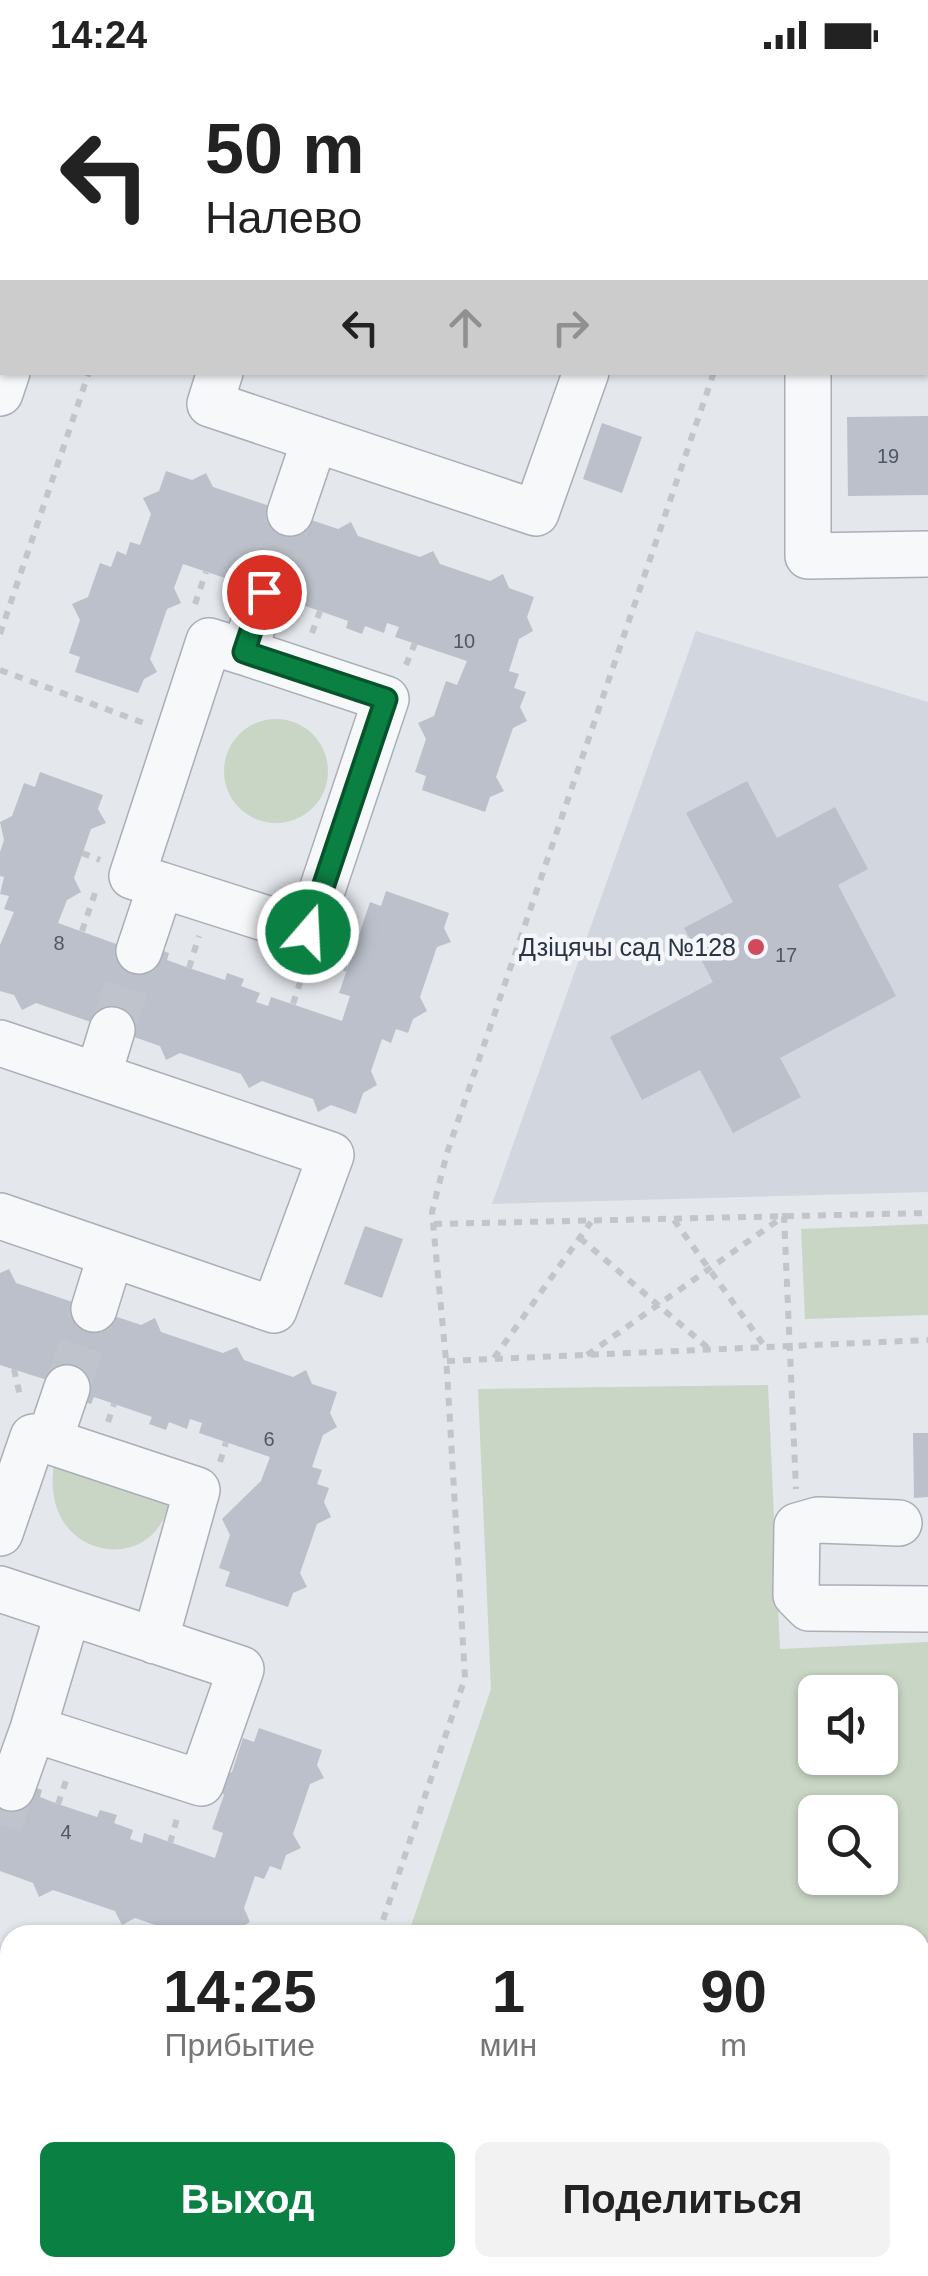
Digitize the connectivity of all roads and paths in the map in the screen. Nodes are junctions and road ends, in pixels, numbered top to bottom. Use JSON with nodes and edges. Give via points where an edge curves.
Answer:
{"nodes":[{"id":1,"x":89,"y":375,"type":"edge"},
{"id":2,"x":219,"y":375,"type":"edge"},
{"id":3,"x":585,"y":375,"type":"edge"},
{"id":4,"x":713,"y":375,"type":"edge"},
{"id":5,"x":808,"y":375,"type":"edge"},
{"id":6,"x":315,"y":439,"type":"junction"},
{"id":7,"x":290,"y":513,"type":"tunnel mouth"},
{"id":8,"x":928,"y":554,"type":"edge"},
{"id":9,"x":264,"y":592,"type":"tunnel mouth"},
{"id":10,"x":320,"y":611,"type":"dead end"},
{"id":11,"x":0,"y":634,"type":"edge"},
{"id":12,"x":311,"y":635,"type":"dead end"},
{"id":13,"x":414,"y":643,"type":"dead end"},
{"id":14,"x":244,"y":652,"type":"junction"},
{"id":15,"x":405,"y":668,"type":"dead end"},
{"id":16,"x":0,"y":670,"type":"edge"},
{"id":17,"x":152,"y":726,"type":"dead end"},
{"id":18,"x":161,"y":885,"type":"junction"},
{"id":19,"x":204,"y":922,"type":"dead end"},
{"id":20,"x":140,"y":952,"type":"tunnel mouth"},
{"id":21,"x":308,"y":956,"type":"dead end"},
{"id":22,"x":189,"y":968,"type":"dead end"},
{"id":23,"x":293,"y":1004,"type":"dead end"},
{"id":24,"x":112,"y":1030,"type":"tunnel mouth"},
{"id":25,"x":0,"y":1043,"type":"edge"},
{"id":26,"x":98,"y":1076,"type":"junction"},
{"id":27,"x":928,"y":1214,"type":"edge"},
{"id":28,"x":0,"y":1216,"type":"edge"},
{"id":29,"x":784,"y":1216,"type":"junction"},
{"id":30,"x":673,"y":1219,"type":"junction"},
{"id":31,"x":592,"y":1220,"type":"junction"},
{"id":32,"x":434,"y":1224,"type":"junction"},
{"id":33,"x":580,"y":1238,"type":"junction"},
{"id":34,"x":111,"y":1254,"type":"junction"},
{"id":35,"x":709,"y":1269,"type":"junction"},
{"id":36,"x":658,"y":1305,"type":"junction"},
{"id":37,"x":94,"y":1309,"type":"tunnel mouth"},
{"id":38,"x":928,"y":1340,"type":"edge"},
{"id":39,"x":790,"y":1346,"type":"junction"},
{"id":40,"x":765,"y":1347,"type":"junction"},
{"id":41,"x":710,"y":1349,"type":"junction"},
{"id":42,"x":587,"y":1354,"type":"junction"},
{"id":43,"x":494,"y":1358,"type":"junction"},
{"id":44,"x":447,"y":1360,"type":"junction"},
{"id":45,"x":67,"y":1388,"type":"tunnel mouth"},
{"id":46,"x":49,"y":1441,"type":"junction"},
{"id":47,"x":898,"y":1523,"type":"dead end"},
{"id":48,"x":797,"y":1526,"type":"junction"},
{"id":49,"x":0,"y":1534,"type":"edge"},
{"id":50,"x":0,"y":1589,"type":"edge"},
{"id":51,"x":928,"y":1609,"type":"edge"},
{"id":52,"x":68,"y":1612,"type":"junction"},
{"id":53,"x":155,"y":1641,"type":"junction"},
{"id":54,"x":33,"y":1729,"type":"junction"},
{"id":55,"x":67,"y":1778,"type":"dead end"},
{"id":56,"x":12,"y":1788,"type":"tunnel mouth"},
{"id":57,"x":58,"y":1804,"type":"dead end"},
{"id":58,"x":381,"y":1925,"type":"edge"}],
"edges":[{"from":1,"to":11,"type":"path"},
{"from":2,"to":6,"type":"street","via":[[210,404]]},
{"from":3,"to":6,"type":"street","via":[[536,513]]},
{"from":4,"to":32,"type":"path","via":[[446,1153]]},
{"from":5,"to":8,"type":"street","via":[[808,556]]},
{"from":6,"to":7,"type":"street"},
{"from":9,"to":14,"type":"street"},
{"from":10,"to":12,"type":"path"},
{"from":13,"to":15,"type":"path"},
{"from":14,"to":18,"type":"street","via":[[209,641],[132,876]]},
{"from":14,"to":18,"type":"street","via":[[386,699],[308,932]]},
{"from":16,"to":17,"type":"path"},
{"from":18,"to":20,"type":"street"},
{"from":19,"to":22,"type":"path"},
{"from":21,"to":23,"type":"path"},
{"from":24,"to":26,"type":"street"},
{"from":25,"to":26,"type":"street"},
{"from":26,"to":34,"type":"street","via":[[331,1155],[274,1310]]},
{"from":27,"to":29,"type":"path"},
{"from":28,"to":34,"type":"street"},
{"from":29,"to":30,"type":"path"},
{"from":29,"to":35,"type":"path"},
{"from":29,"to":39,"type":"path"},
{"from":30,"to":31,"type":"path"},
{"from":30,"to":35,"type":"path"},
{"from":31,"to":32,"type":"path"},
{"from":31,"to":33,"type":"path"},
{"from":32,"to":44,"type":"path"},
{"from":33,"to":36,"type":"path"},
{"from":33,"to":43,"type":"path"},
{"from":34,"to":37,"type":"street"},
{"from":35,"to":36,"type":"path"},
{"from":35,"to":40,"type":"path"},
{"from":36,"to":41,"type":"path"},
{"from":36,"to":42,"type":"path"},
{"from":38,"to":39,"type":"path"},
{"from":39,"to":40,"type":"path"},
{"from":39,"to":48,"type":"path"},
{"from":40,"to":41,"type":"path"},
{"from":41,"to":42,"type":"path"},
{"from":42,"to":43,"type":"path"},
{"from":43,"to":44,"type":"path"},
{"from":44,"to":58,"type":"path","via":[[465,1678]]},
{"from":45,"to":46,"type":"street"},
{"from":46,"to":49,"type":"street","via":[[33,1436]]},
{"from":46,"to":53,"type":"street","via":[[197,1490]]},
{"from":47,"to":48,"type":"street","via":[[818,1520]]},
{"from":48,"to":51,"type":"street","via":[[796,1595],[810,1608]]},
{"from":50,"to":52,"type":"street"},
{"from":52,"to":53,"type":"street"},
{"from":52,"to":54,"type":"street"},
{"from":53,"to":54,"type":"street","via":[[241,1669],[201,1783]]},
{"from":54,"to":56,"type":"street"},
{"from":55,"to":57,"type":"path"}]}
